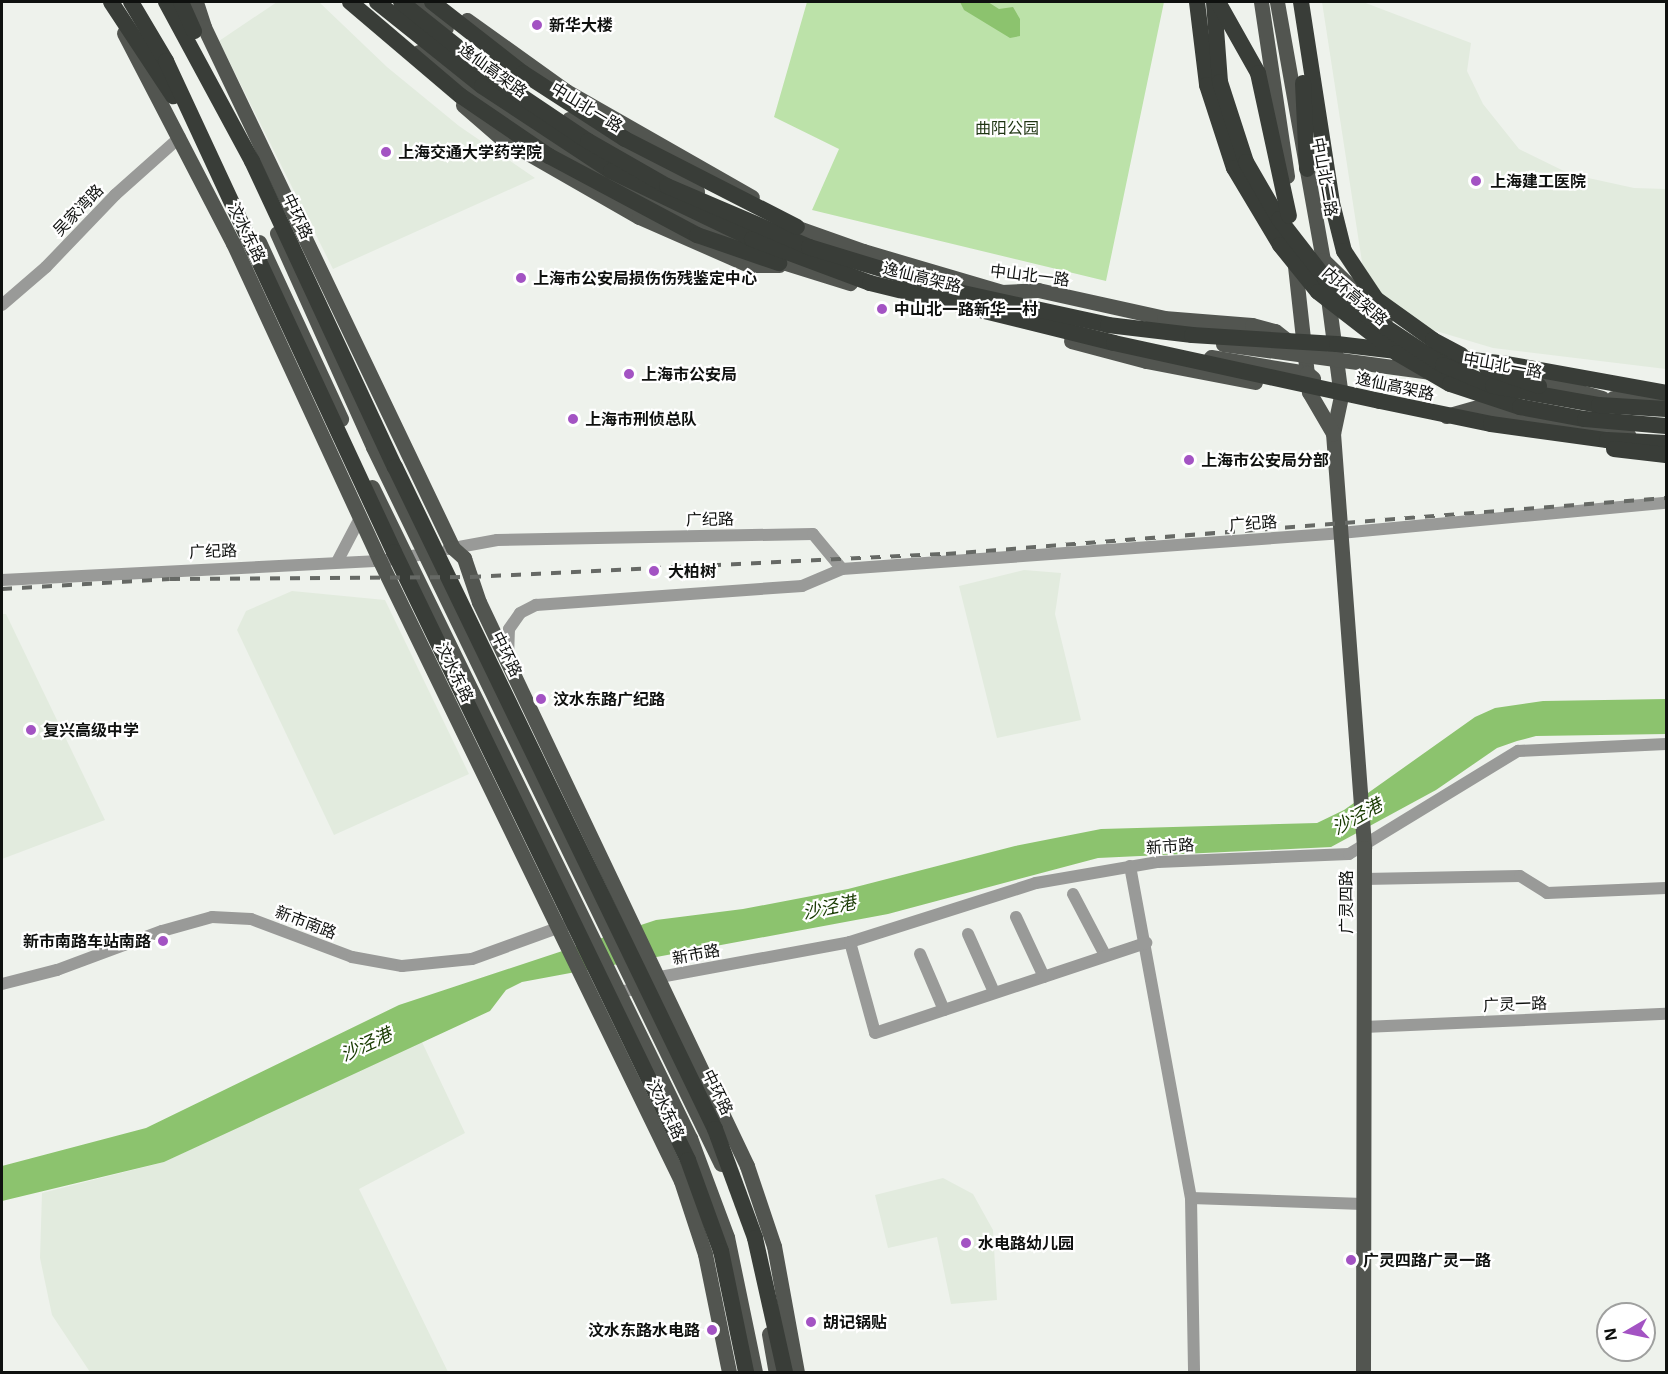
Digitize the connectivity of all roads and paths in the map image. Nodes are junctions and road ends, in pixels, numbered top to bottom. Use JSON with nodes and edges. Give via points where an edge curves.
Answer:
{"nodes":[{"id":1,"x":109,"y":2,"type":"edge"},
{"id":2,"x":131,"y":2,"type":"edge"},
{"id":3,"x":136,"y":2,"type":"edge"},
{"id":4,"x":166,"y":2,"type":"edge"},
{"id":5,"x":181,"y":2,"type":"edge"},
{"id":6,"x":195,"y":2,"type":"edge"},
{"id":7,"x":350,"y":2,"type":"edge"},
{"id":8,"x":355,"y":2,"type":"edge"},
{"id":9,"x":377,"y":2,"type":"edge"},
{"id":10,"x":401,"y":2,"type":"edge"},
{"id":11,"x":414,"y":2,"type":"edge"},
{"id":12,"x":426,"y":2,"type":"edge"},
{"id":13,"x":1197,"y":2,"type":"edge"},
{"id":14,"x":1216,"y":2,"type":"edge"},
{"id":15,"x":1261,"y":2,"type":"edge"},
{"id":16,"x":1277,"y":2,"type":"edge"},
{"id":17,"x":1290,"y":2,"type":"edge"},
{"id":18,"x":1301,"y":2,"type":"edge"},
{"id":19,"x":443,"y":3,"type":"edge"},
{"id":20,"x":435,"y":19,"type":"junction"},
{"id":21,"x":411,"y":53,"type":"junction"},
{"id":22,"x":180,"y":137,"type":"junction"},
{"id":23,"x":202,"y":143,"type":"junction"},
{"id":24,"x":252,"y":161,"type":"junction"},
{"id":25,"x":1307,"y":169,"type":"junction"},
{"id":26,"x":1289,"y":216,"type":"junction"},
{"id":27,"x":797,"y":227,"type":"junction"},
{"id":28,"x":1323,"y":260,"type":"junction"},
{"id":29,"x":784,"y":264,"type":"junction"},
{"id":30,"x":1002,"y":292,"type":"junction"},
{"id":31,"x":334,"y":298,"type":"junction"},
{"id":32,"x":2,"y":305,"type":"edge"},
{"id":33,"x":1090,"y":346,"type":"junction"},
{"id":34,"x":329,"y":349,"type":"junction"},
{"id":35,"x":1304,"y":354,"type":"junction"},
{"id":36,"x":1337,"y":359,"type":"junction"},
{"id":37,"x":1262,"y":365,"type":"junction"},
{"id":38,"x":1307,"y":373,"type":"junction"},
{"id":39,"x":1305,"y":391,"type":"junction"},
{"id":40,"x":1666,"y":393,"type":"edge"},
{"id":41,"x":1341,"y":396,"type":"junction"},
{"id":42,"x":1666,"y":400,"type":"edge"},
{"id":43,"x":1601,"y":401,"type":"junction"},
{"id":44,"x":1666,"y":409,"type":"edge"},
{"id":45,"x":1435,"y":419,"type":"junction"},
{"id":46,"x":1666,"y":426,"type":"edge"},
{"id":47,"x":1333,"y":433,"type":"junction"},
{"id":48,"x":1666,"y":442,"type":"edge"},
{"id":49,"x":1666,"y":456,"type":"edge"},
{"id":50,"x":1666,"y":503,"type":"edge"},
{"id":51,"x":360,"y":518,"type":"junction"},
{"id":52,"x":1340,"y":533,"type":"junction"},
{"id":53,"x":453,"y":548,"type":"junction"},
{"id":54,"x":426,"y":554,"type":"junction"},
{"id":55,"x":407,"y":558,"type":"junction"},
{"id":56,"x":380,"y":561,"type":"junction"},
{"id":57,"x":337,"y":562,"type":"junction"},
{"id":58,"x":842,"y":569,"type":"junction"},
{"id":59,"x":2,"y":580,"type":"edge"},
{"id":60,"x":508,"y":657,"type":"junction"},
{"id":61,"x":1666,"y":744,"type":"edge"},
{"id":62,"x":548,"y":805,"type":"junction"},
{"id":63,"x":533,"y":813,"type":"junction"},
{"id":64,"x":590,"y":829,"type":"junction"},
{"id":65,"x":1364,"y":843,"type":"junction"},
{"id":66,"x":526,"y":862,"type":"junction"},
{"id":67,"x":1130,"y":866,"type":"junction"},
{"id":68,"x":1364,"y":879,"type":"junction"},
{"id":69,"x":1666,"y":888,"type":"edge"},
{"id":70,"x":1073,"y":894,"type":"dead end"},
{"id":71,"x":624,"y":901,"type":"junction"},
{"id":72,"x":599,"y":911,"type":"junction"},
{"id":73,"x":1016,"y":917,"type":"dead end"},
{"id":74,"x":583,"y":918,"type":"junction"},
{"id":75,"x":558,"y":929,"type":"junction"},
{"id":76,"x":968,"y":934,"type":"dead end"},
{"id":77,"x":850,"y":942,"type":"junction"},
{"id":78,"x":1146,"y":943,"type":"junction"},
{"id":79,"x":920,"y":954,"type":"dead end"},
{"id":80,"x":1105,"y":955,"type":"junction"},
{"id":81,"x":660,"y":977,"type":"junction"},
{"id":82,"x":1044,"y":977,"type":"junction"},
{"id":83,"x":2,"y":984,"type":"edge"},
{"id":84,"x":636,"y":989,"type":"junction"},
{"id":85,"x":619,"y":992,"type":"junction"},
{"id":86,"x":994,"y":992,"type":"junction"},
{"id":87,"x":592,"y":996,"type":"junction"},
{"id":88,"x":944,"y":1010,"type":"junction"},
{"id":89,"x":1666,"y":1014,"type":"edge"},
{"id":90,"x":1364,"y":1027,"type":"junction"},
{"id":91,"x":730,"y":1189,"type":"junction"},
{"id":92,"x":1191,"y":1198,"type":"junction"},
{"id":93,"x":688,"y":1204,"type":"junction"},
{"id":94,"x":1364,"y":1204,"type":"junction"},
{"id":95,"x":764,"y":1217,"type":"junction"},
{"id":96,"x":727,"y":1237,"type":"junction"},
{"id":97,"x":729,"y":1372,"type":"edge"},
{"id":98,"x":746,"y":1372,"type":"edge"},
{"id":99,"x":755,"y":1372,"type":"edge"},
{"id":100,"x":776,"y":1372,"type":"edge"},
{"id":101,"x":785,"y":1372,"type":"edge"},
{"id":102,"x":797,"y":1372,"type":"edge"},
{"id":103,"x":1194,"y":1372,"type":"edge"},
{"id":104,"x":1363,"y":1372,"type":"edge"}],
"edges":[{"from":1,"to":22,"type":"main road","name":"汶水东路"},
{"from":1,"to":23,"type":"highway"},
{"from":2,"to":23,"type":"highway","via":[[166,61]]},
{"from":3,"to":55,"type":"main road","name":"汶水东路","via":[[221,164]]},
{"from":4,"to":24,"type":"highway","name":"中环路"},
{"from":5,"to":24,"type":"highway"},
{"from":6,"to":31,"type":"main road","name":"汶水东路"},
{"from":6,"to":34,"type":"main road","name":"汶水东路","via":[[194,40],[202,77]]},
{"from":7,"to":29,"type":"highway","via":[[461,96],[595,183],[697,235]]},
{"from":8,"to":21,"type":"main road","via":[[386,26]]},
{"from":9,"to":48,"type":"highway","name":"逸仙高架路","via":[[482,86],[611,171],[744,235],[870,283],[1114,343],[1491,424],[1607,440]]},
{"from":10,"to":40,"type":"highway","name":"逸仙高架路","via":[[509,88],[588,141],[677,191],[809,247],[954,291],[1108,325],[1192,335],[1337,344],[1507,364]]},
{"from":11,"to":20,"type":"main road","name":"中山北一路"},
{"from":12,"to":19,"type":"main road"},
{"from":13,"to":46,"type":"highway","name":"内环高架路","via":[[1207,85],[1234,168],[1280,245],[1318,292],[1397,353],[1450,384],[1520,407],[1586,419]]},
{"from":14,"to":26,"type":"highway","via":[[1258,73]]},
{"from":14,"to":43,"type":"highway","name":"内环高架路","via":[[1220,82],[1246,162],[1279,219],[1325,278],[1372,319],[1443,365],[1493,386]]},
{"from":15,"to":26,"type":"main road","via":[[1282,133]]},
{"from":16,"to":25,"type":"main road","name":"中山北二路"},
{"from":17,"to":25,"type":"highway","via":[[1305,103]]},
{"from":18,"to":43,"type":"highway","via":[[1332,203],[1344,251],[1376,299],[1433,340],[1487,368]]},
{"from":19,"to":20,"type":"street"},
{"from":19,"to":27,"type":"main road","via":[[566,91],[719,176]]},
{"from":19,"to":27,"type":"highway","via":[[523,73],[613,131]]},
{"from":20,"to":21,"type":"street"},
{"from":20,"to":27,"type":"main road","name":"中山北一路","via":[[498,71],[578,125],[687,187],[740,210]]},
{"from":21,"to":29,"type":"main road","via":[[541,138],[639,195]]},
{"from":21,"to":29,"type":"main road","via":[[501,138],[600,197],[684,239],[748,265]]},
{"from":22,"to":32,"type":"street","name":"吴家湾路"},
{"from":22,"to":51,"type":"main road","name":"汶水东路"},
{"from":23,"to":98,"type":"highway","via":[[410,586],[688,1161],[720,1251]]},
{"from":24,"to":101,"type":"highway","name":"中环路","via":[[395,467],[715,1129],[755,1238]]},
{"from":25,"to":28,"type":"main road","name":"中山北二路"},
{"from":26,"to":35,"type":"main road"},
{"from":27,"to":30,"type":"main road","name":"中山北一路"},
{"from":28,"to":36,"type":"main road","name":"中山北二路"},
{"from":28,"to":43,"type":"main road","via":[[1379,316],[1433,353],[1462,364],[1562,384]]},
{"from":29,"to":33,"type":"main road"},
{"from":30,"to":35,"type":"main road","via":[[1019,301],[1139,335]]},
{"from":30,"to":35,"type":"main road","name":"中山北一路","via":[[1038,290],[1164,318],[1252,325],[1275,331]]},
{"from":31,"to":34,"type":"main road"},
{"from":31,"to":53,"type":"main road","name":"汶水东路"},
{"from":33,"to":37,"type":"main road"},
{"from":33,"to":39,"type":"main road","via":[[1146,361]]},
{"from":34,"to":54,"type":"main road","name":"汶水东路"},
{"from":35,"to":36,"type":"main road","name":"中山北一路"},
{"from":35,"to":38,"type":"main road"},
{"from":36,"to":41,"type":"main road","name":"中山北二路"},
{"from":36,"to":43,"type":"main road","name":"中山北一路"},
{"from":37,"to":38,"type":"main road"},
{"from":37,"to":39,"type":"main road"},
{"from":38,"to":39,"type":"main road"},
{"from":38,"to":41,"type":"main road"},
{"from":39,"to":41,"type":"main road"},
{"from":39,"to":47,"type":"main road","name":"广灵四路"},
{"from":41,"to":45,"type":"main road"},
{"from":41,"to":47,"type":"main road","name":"广灵四路"},
{"from":42,"to":43,"type":"main road","name":"中山北一路"},
{"from":43,"to":44,"type":"highway","name":"内环高架路"},
{"from":45,"to":48,"type":"main road","via":[[1478,407]]},
{"from":45,"to":49,"type":"highway"},
{"from":47,"to":52,"type":"main road","name":"广灵四路"},
{"from":50,"to":52,"type":"street","name":"广纪路"},
{"from":51,"to":56,"type":"main road","name":"汶水东路"},
{"from":51,"to":57,"type":"street"},
{"from":52,"to":58,"type":"street","name":"广纪路"},
{"from":52,"to":65,"type":"main road","name":"广灵四路"},
{"from":53,"to":54,"type":"street","name":"广纪路"},
{"from":53,"to":58,"type":"street","name":"广纪路","via":[[497,540],[813,534]]},
{"from":53,"to":60,"type":"main road","name":"汶水东路","via":[[464,558],[479,602]]},
{"from":54,"to":55,"type":"street","name":"广纪路"},
{"from":54,"to":62,"type":"main road","name":"汶水东路"},
{"from":55,"to":56,"type":"street","name":"广纪路"},
{"from":55,"to":63,"type":"main road","name":"汶水东路"},
{"from":56,"to":57,"type":"street","name":"广纪路"},
{"from":56,"to":66,"type":"main road","name":"汶水东路"},
{"from":57,"to":59,"type":"street","name":"广纪路"},
{"from":58,"to":60,"type":"street","name":"广纪路","via":[[802,586],[536,605],[520,613],[509,629]]},
{"from":60,"to":64,"type":"main road","name":"汶水东路"},
{"from":61,"to":65,"type":"street","name":"新市路","via":[[1518,751]]},
{"from":62,"to":64,"type":"main road"},
{"from":62,"to":72,"type":"main road","name":"汶水东路"},
{"from":63,"to":66,"type":"main road"},
{"from":63,"to":74,"type":"main road","name":"汶水东路"},
{"from":64,"to":71,"type":"main road","name":"汶水东路"},
{"from":65,"to":67,"type":"street","name":"新市路","via":[[1330,857]]},
{"from":65,"to":68,"type":"main road","name":"广灵四路"},
{"from":66,"to":75,"type":"main road","name":"汶水东路"},
{"from":67,"to":77,"type":"street","name":"新市路","via":[[1036,883]]},
{"from":67,"to":78,"type":"street"},
{"from":68,"to":69,"type":"street","via":[[1520,876],[1547,893]]},
{"from":68,"to":90,"type":"main road","name":"广灵四路"},
{"from":70,"to":80,"type":"street"},
{"from":71,"to":72,"type":"street","name":"新市南路"},
{"from":71,"to":81,"type":"main road","name":"汶水东路"},
{"from":72,"to":74,"type":"street","name":"新市南路"},
{"from":72,"to":84,"type":"main road","name":"汶水东路"},
{"from":73,"to":82,"type":"street"},
{"from":74,"to":75,"type":"street","name":"新市南路"},
{"from":74,"to":85,"type":"main road","name":"汶水东路"},
{"from":75,"to":83,"type":"street","name":"新市南路","via":[[472,959],[402,966],[352,957],[251,920],[212,917],[57,970]]},
{"from":75,"to":87,"type":"main road","name":"汶水东路"},
{"from":76,"to":86,"type":"street"},
{"from":77,"to":81,"type":"street","name":"新市路"},
{"from":77,"to":88,"type":"street","via":[[875,1032]]},
{"from":78,"to":80,"type":"street"},
{"from":78,"to":92,"type":"street"},
{"from":79,"to":88,"type":"street"},
{"from":80,"to":82,"type":"street"},
{"from":81,"to":84,"type":"street","name":"新市路"},
{"from":81,"to":95,"type":"main road","name":"汶水东路","via":[[747,1166]]},
{"from":82,"to":86,"type":"street"},
{"from":84,"to":85,"type":"street","name":"新市路"},
{"from":84,"to":91,"type":"main road","name":"汶水东路"},
{"from":85,"to":87,"type":"street","name":"新市路"},
{"from":85,"to":96,"type":"main road","name":"汶水东路","via":[[690,1138]]},
{"from":86,"to":88,"type":"street"},
{"from":87,"to":93,"type":"main road","name":"汶水东路"},
{"from":89,"to":90,"type":"street","name":"广灵一路"},
{"from":90,"to":94,"type":"main road","name":"广灵四路"},
{"from":91,"to":95,"type":"main road"},
{"from":91,"to":100,"type":"main road","name":"汶水东路","via":[[754,1263]]},
{"from":92,"to":94,"type":"street"},
{"from":92,"to":103,"type":"street"},
{"from":93,"to":96,"type":"main road"},
{"from":93,"to":97,"type":"main road","name":"汶水东路","via":[[708,1265]]},
{"from":94,"to":104,"type":"main road","name":"广灵四路"},
{"from":95,"to":102,"type":"main road","name":"汶水东路","via":[[774,1246]]},
{"from":96,"to":99,"type":"main road","name":"汶水东路"}]}
